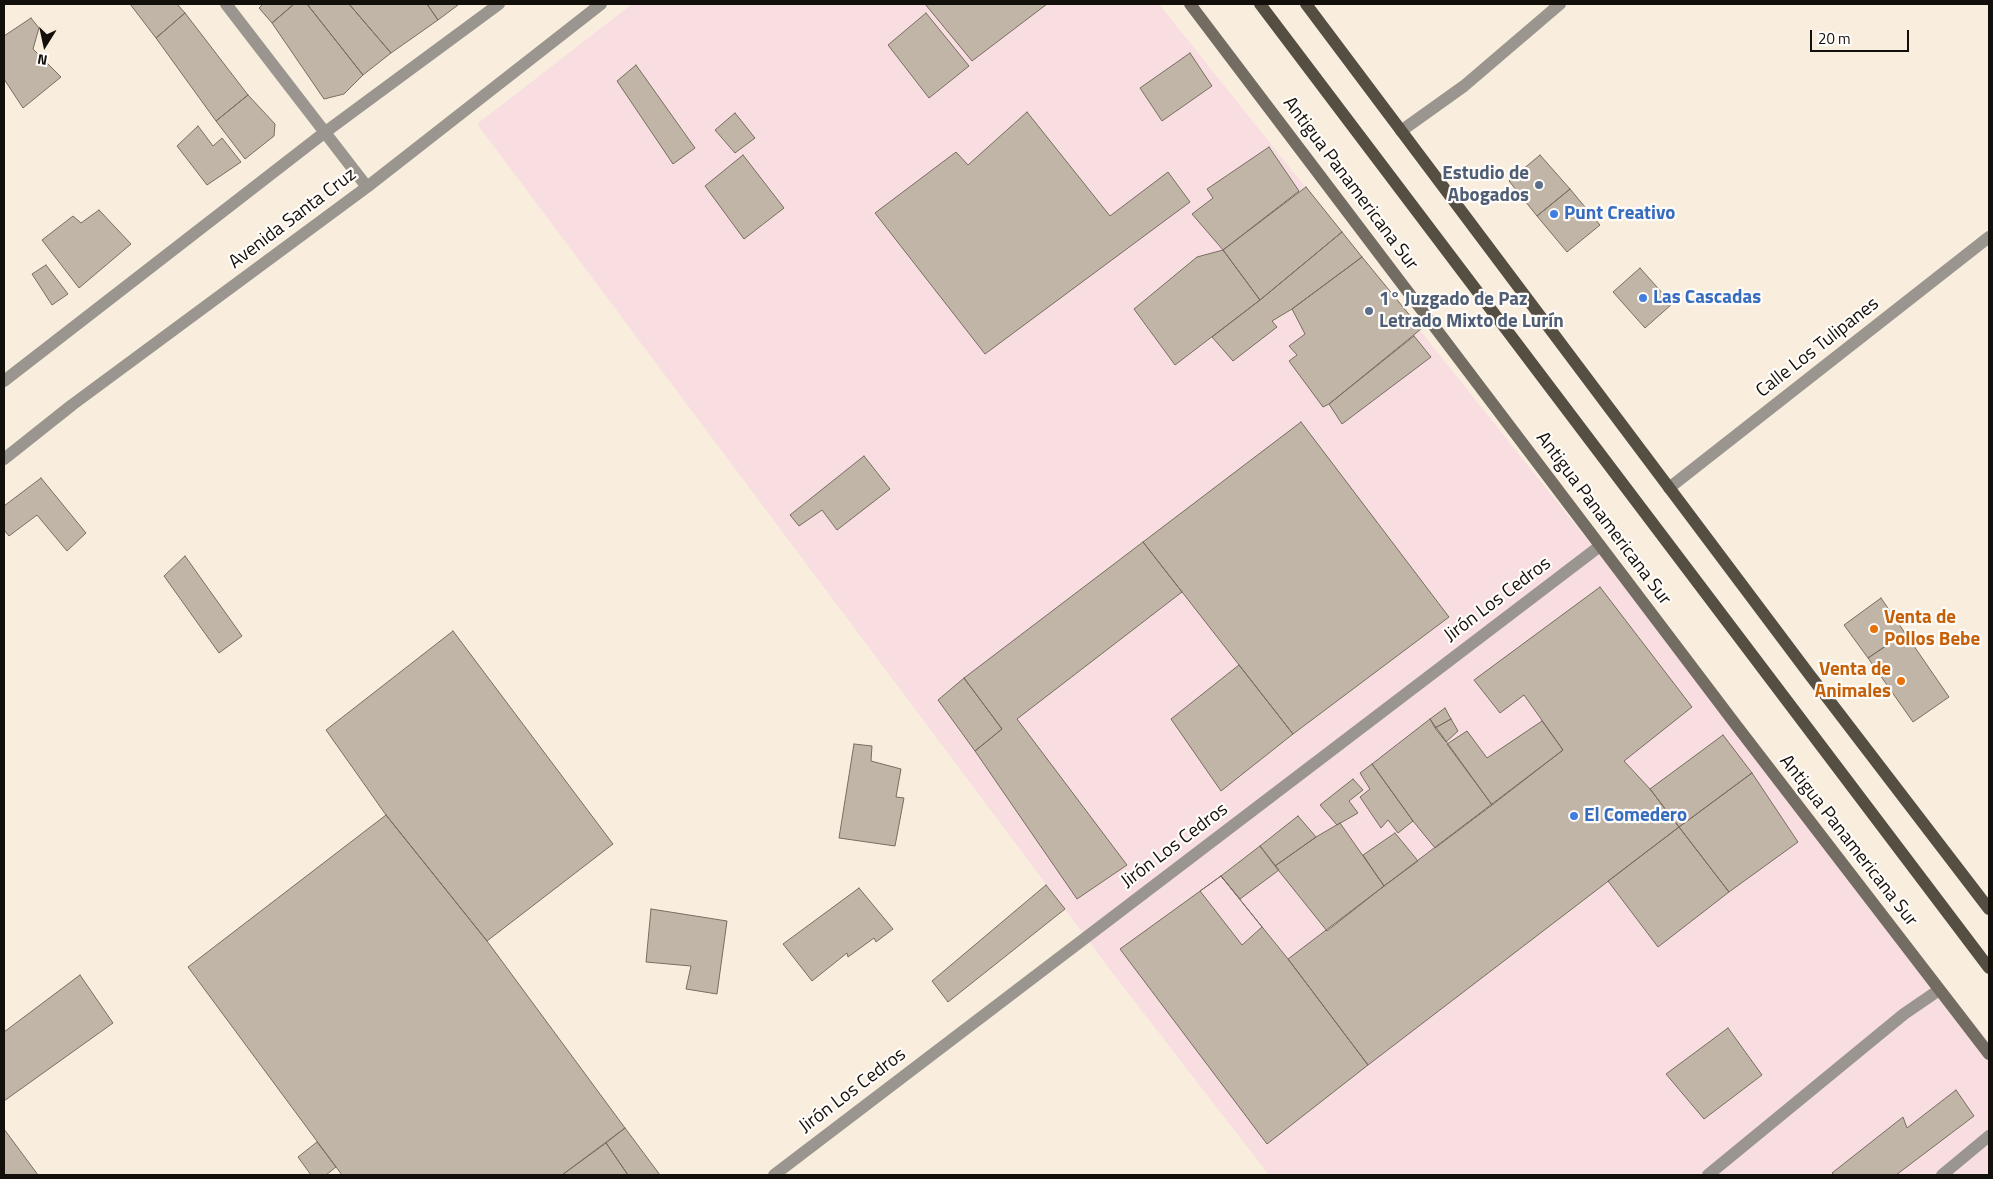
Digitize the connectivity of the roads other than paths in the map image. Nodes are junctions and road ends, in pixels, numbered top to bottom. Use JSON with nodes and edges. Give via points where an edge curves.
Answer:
{"nodes":[{"id":1,"x":226,"y":4,"type":"edge"},
{"id":2,"x":499,"y":4,"type":"edge"},
{"id":3,"x":601,"y":4,"type":"edge"},
{"id":4,"x":1190,"y":4,"type":"edge"},
{"id":5,"x":1260,"y":4,"type":"edge"},
{"id":6,"x":1306,"y":4,"type":"edge"},
{"id":7,"x":1560,"y":4,"type":"edge"},
{"id":8,"x":1401,"y":131,"type":"junction"},
{"id":9,"x":324,"y":133,"type":"junction"},
{"id":10,"x":367,"y":188,"type":"junction"},
{"id":11,"x":1989,"y":238,"type":"edge"},
{"id":12,"x":4,"y":382,"type":"edge"},
{"id":13,"x":4,"y":458,"type":"edge"},
{"id":14,"x":1669,"y":488,"type":"junction"},
{"id":15,"x":1600,"y":546,"type":"junction"},
{"id":16,"x":1989,"y":909,"type":"edge"},
{"id":17,"x":1989,"y":968,"type":"edge"},
{"id":18,"x":1939,"y":990,"type":"junction"},
{"id":19,"x":1989,"y":1054,"type":"edge"},
{"id":20,"x":1989,"y":1136,"type":"edge"},
{"id":21,"x":774,"y":1175,"type":"edge"},
{"id":22,"x":1708,"y":1175,"type":"edge"},
{"id":23,"x":1942,"y":1175,"type":"edge"}],
"edges":[{"from":1,"to":9,"type":"street"},
{"from":2,"to":9,"type":"street"},
{"from":3,"to":10,"type":"street","name":"Avenida Santa Cruz"},
{"from":4,"to":15,"type":"street","name":"Antigua Panamericana Sur"},
{"from":5,"to":17,"type":"main road","name":"Antigua Panamericana Sur"},
{"from":6,"to":8,"type":"main road"},
{"from":7,"to":8,"type":"street","via":[[1464,86]]},
{"from":8,"to":14,"type":"main road"},
{"from":9,"to":10,"type":"street"},
{"from":9,"to":12,"type":"street"},
{"from":10,"to":13,"type":"street","name":"Avenida Santa Cruz"},
{"from":11,"to":14,"type":"street","name":"Calle Los Tulipanes"},
{"from":14,"to":16,"type":"main road"},
{"from":15,"to":18,"type":"street","name":"Antigua Panamericana Sur"},
{"from":15,"to":21,"type":"street","name":"Jirón Los Cedros"},
{"from":18,"to":19,"type":"street","name":"Antigua Panamericana Sur"},
{"from":18,"to":22,"type":"street","via":[[1904,1014]]},
{"from":20,"to":23,"type":"street"}]}
